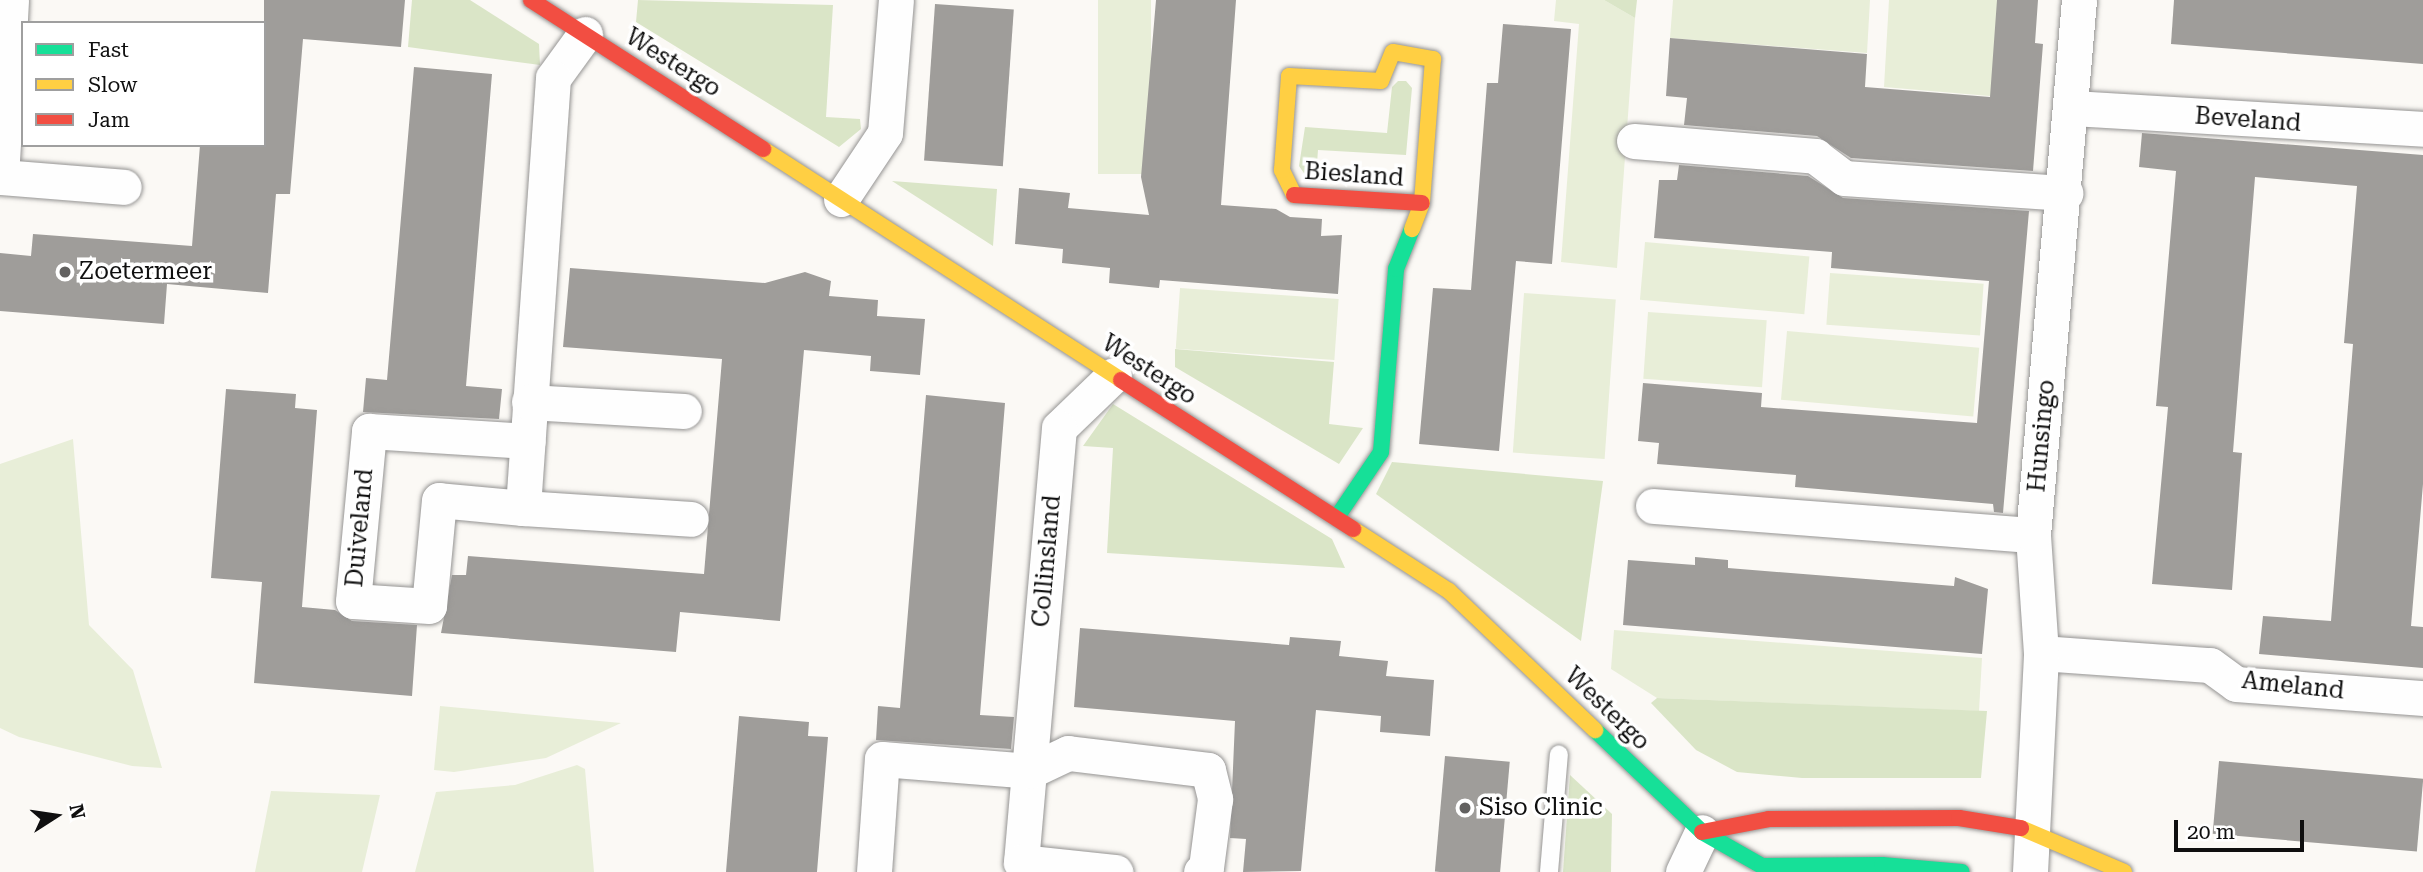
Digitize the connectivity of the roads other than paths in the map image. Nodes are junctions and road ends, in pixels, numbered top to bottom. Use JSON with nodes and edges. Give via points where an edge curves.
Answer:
{"nodes":[{"id":1,"x":11,"y":0,"type":"edge"},
{"id":2,"x":531,"y":0,"type":"edge"},
{"id":3,"x":896,"y":0,"type":"edge"},
{"id":4,"x":2079,"y":0,"type":"edge"},
{"id":5,"x":585,"y":34,"type":"junction"},
{"id":6,"x":15,"y":70,"type":"edge"},
{"id":7,"x":2073,"y":108,"type":"junction"},
{"id":8,"x":2,"y":111,"type":"edge"},
{"id":9,"x":2423,"y":130,"type":"edge"},
{"id":10,"x":1634,"y":141,"type":"dead end"},
{"id":11,"x":124,"y":187,"type":"dead end"},
{"id":12,"x":2065,"y":193,"type":"junction"},
{"id":13,"x":841,"y":199,"type":"junction"},
{"id":14,"x":1422,"y":203,"type":"junction"},
{"id":15,"x":1114,"y":375,"type":"junction"},
{"id":16,"x":529,"y":402,"type":"junction"},
{"id":17,"x":684,"y":411,"type":"dead end"},
{"id":18,"x":528,"y":441,"type":"junction"},
{"id":19,"x":1653,"y":506,"type":"dead end"},
{"id":20,"x":523,"y":508,"type":"junction"},
{"id":21,"x":1337,"y":517,"type":"junction"},
{"id":22,"x":691,"y":519,"type":"dead end"},
{"id":23,"x":2033,"y":535,"type":"junction"},
{"id":24,"x":2041,"y":653,"type":"junction"},
{"id":25,"x":2423,"y":698,"type":"edge"},
{"id":26,"x":1559,"y":754,"type":"dead end"},
{"id":27,"x":1030,"y":771,"type":"junction"},
{"id":28,"x":2032,"y":830,"type":"junction"},
{"id":29,"x":1702,"y":832,"type":"junction"},
{"id":30,"x":874,"y":872,"type":"edge"},
{"id":31,"x":1115,"y":872,"type":"edge"},
{"id":32,"x":1200,"y":872,"type":"edge"},
{"id":33,"x":1549,"y":872,"type":"edge"},
{"id":34,"x":1683,"y":872,"type":"edge"},
{"id":35,"x":1962,"y":872,"type":"edge"},
{"id":36,"x":2030,"y":872,"type":"edge"},
{"id":37,"x":2124,"y":872,"type":"edge"}],
"edges":[{"from":1,"to":6,"type":"street"},
{"from":2,"to":5,"type":"street","name":"Westergo"},
{"from":3,"to":13,"type":"street","via":[[886,133]]},
{"from":4,"to":7,"type":"street","name":"Hunsingo"},
{"from":5,"to":13,"type":"street","name":"Westergo"},
{"from":5,"to":16,"type":"street","via":[[553,78]]},
{"from":6,"to":8,"type":"street"},
{"from":7,"to":9,"type":"street","name":"Beveland"},
{"from":7,"to":12,"type":"street","name":"Hunsingo"},
{"from":8,"to":11,"type":"street","via":[[1,177]]},
{"from":10,"to":12,"type":"street","via":[[1815,156],[1844,178]]},
{"from":12,"to":23,"type":"street","name":"Hunsingo"},
{"from":13,"to":15,"type":"street","name":"Westergo"},
{"from":14,"to":14,"type":"street","name":"Biesland","via":[[1433,59],[1393,52],[1381,81],[1289,76],[1282,170],[1292,195]]},
{"from":14,"to":21,"type":"street","name":"Biesland","via":[[1396,270],[1381,452]]},
{"from":15,"to":21,"type":"street","name":"Westergo"},
{"from":15,"to":27,"type":"street","name":"Collinsland","via":[[1059,428]]},
{"from":16,"to":17,"type":"street"},
{"from":16,"to":18,"type":"street"},
{"from":18,"to":20,"type":"street"},
{"from":18,"to":20,"type":"street","name":"Duiveland","via":[[369,431],[353,601],[429,606],[439,500]]},
{"from":19,"to":23,"type":"street"},
{"from":20,"to":22,"type":"street","name":"Duiveland"},
{"from":21,"to":29,"type":"street","name":"Westergo","via":[[1449,591]]},
{"from":23,"to":24,"type":"street","name":"Hunsingo"},
{"from":24,"to":25,"type":"street","name":"Ameland","via":[[2210,666],[2236,684]]},
{"from":24,"to":28,"type":"street","name":"Hunsingo"},
{"from":26,"to":33,"type":"lane"},
{"from":27,"to":30,"type":"street","via":[[881,759]]},
{"from":27,"to":31,"type":"street","name":"Collinsland","via":[[1021,862]]},
{"from":27,"to":32,"type":"street","via":[[1068,753],[1208,770],[1215,799],[1206,867]]},
{"from":28,"to":29,"type":"street","via":[[1959,818],[1886,815],[1769,819]]},
{"from":28,"to":36,"type":"street","name":"Hunsingo"},
{"from":28,"to":37,"type":"street"},
{"from":29,"to":34,"type":"street"},
{"from":29,"to":35,"type":"street","name":"Westergo","via":[[1762,866],[1882,865]]}]}
